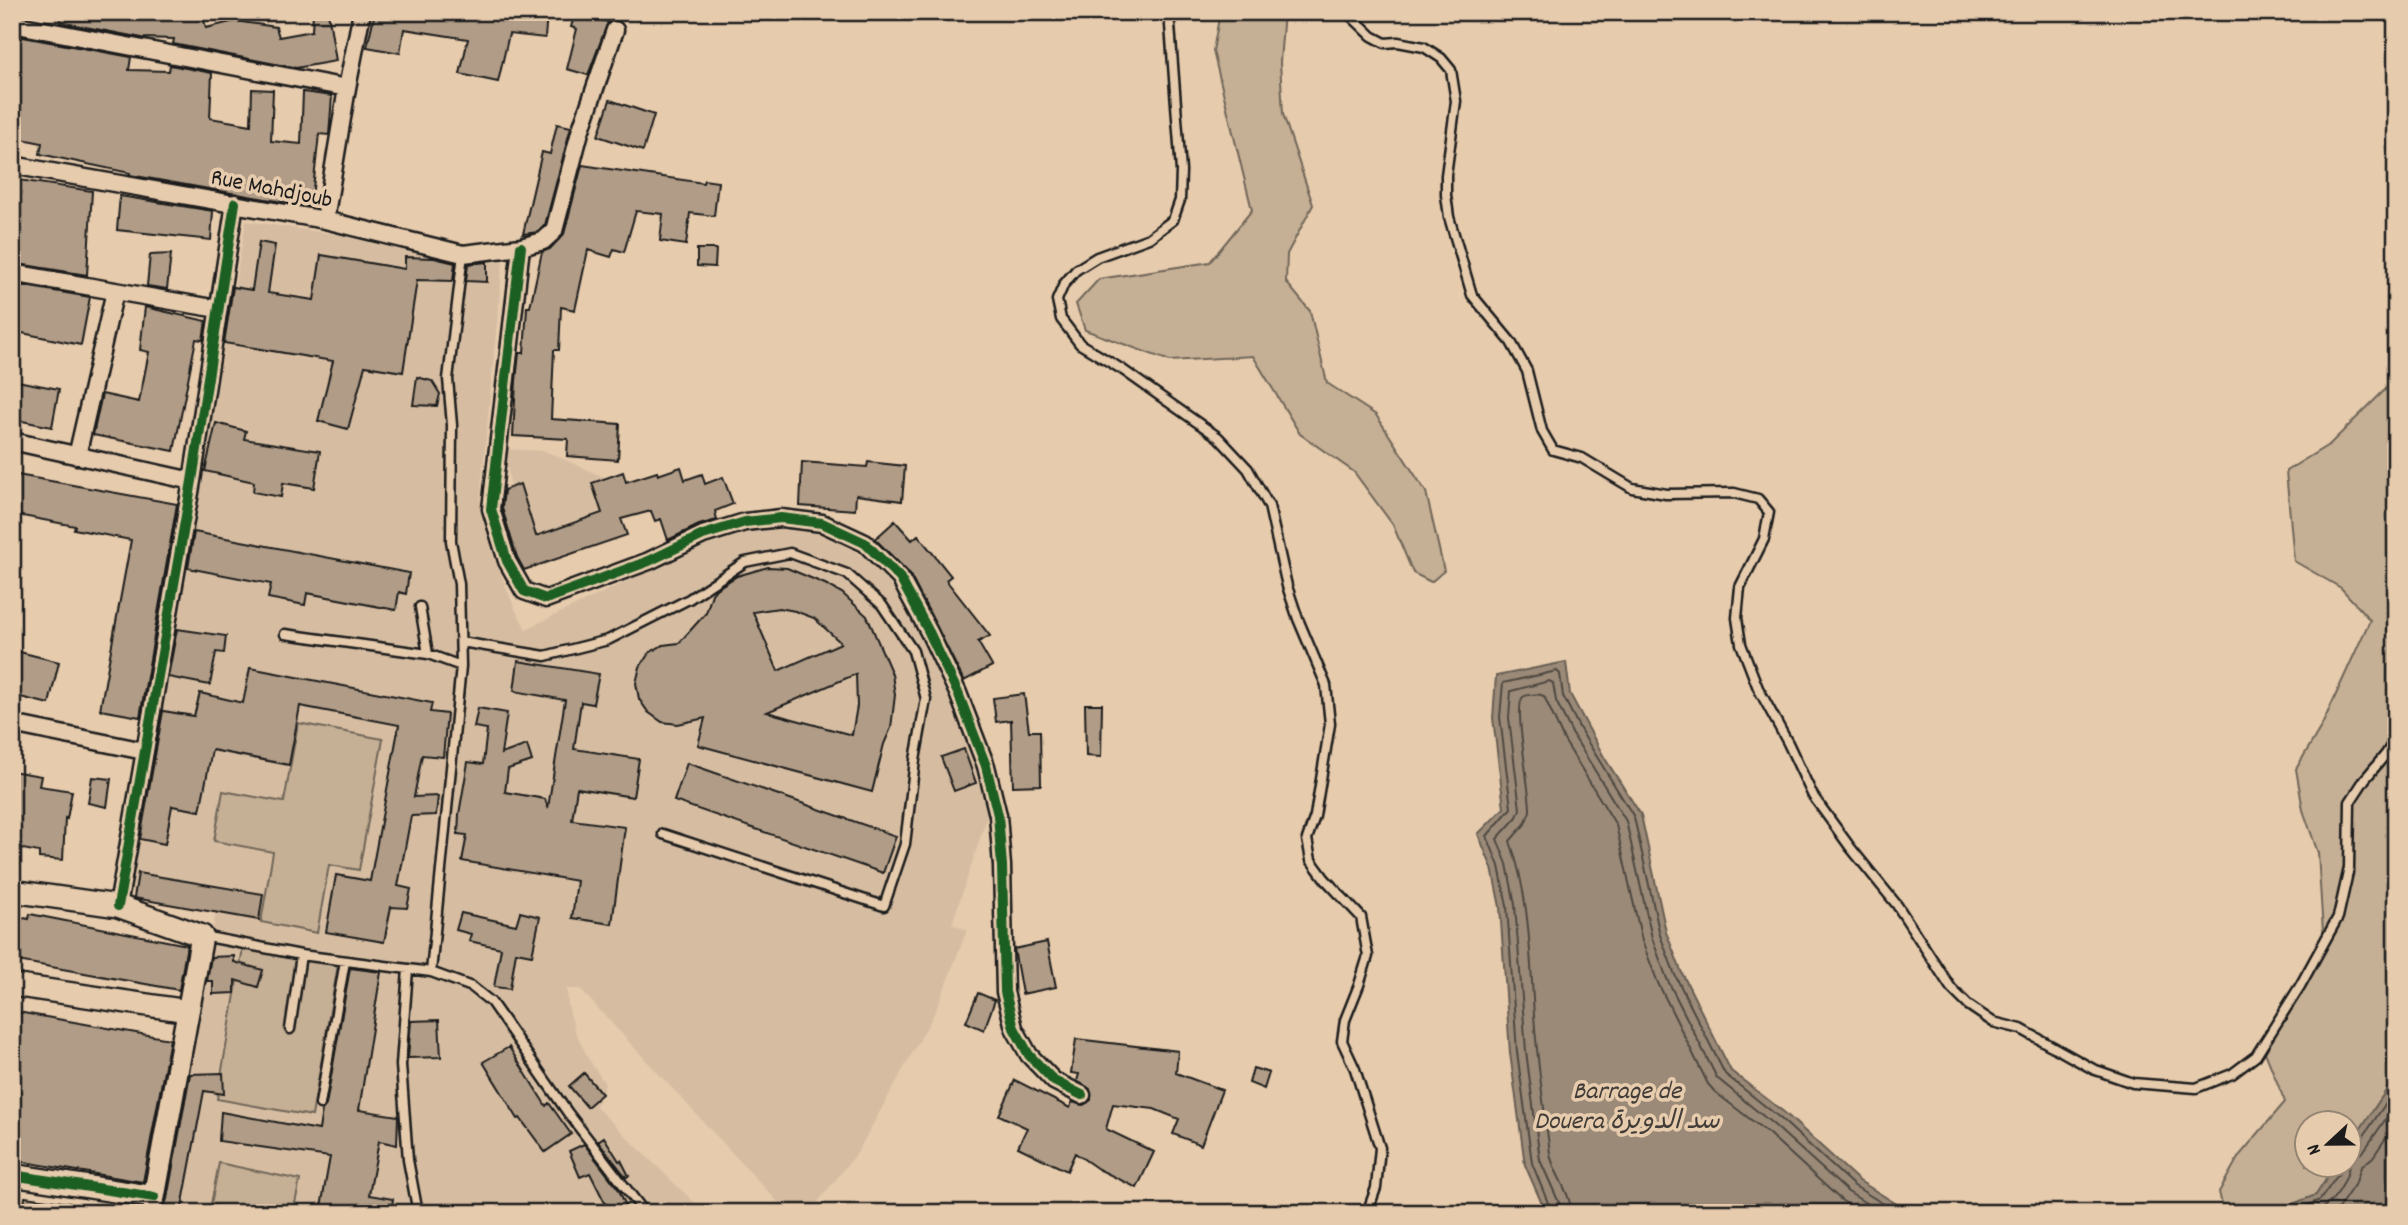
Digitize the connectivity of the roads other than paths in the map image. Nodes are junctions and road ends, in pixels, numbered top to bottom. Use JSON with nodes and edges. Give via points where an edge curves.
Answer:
{"nodes":[{"id":1,"x":362,"y":12,"type":"edge"},
{"id":2,"x":1169,"y":12,"type":"edge"},
{"id":3,"x":1347,"y":12,"type":"edge"},
{"id":4,"x":12,"y":24,"type":"edge"},
{"id":5,"x":615,"y":30,"type":"dead end"},
{"id":6,"x":347,"y":88,"type":"junction"},
{"id":7,"x":12,"y":165,"type":"edge"},
{"id":8,"x":234,"y":202,"type":"junction"},
{"id":9,"x":325,"y":220,"type":"junction"},
{"id":10,"x":521,"y":247,"type":"junction"},
{"id":11,"x":463,"y":254,"type":"junction"},
{"id":12,"x":12,"y":273,"type":"edge"},
{"id":13,"x":115,"y":291,"type":"junction"},
{"id":14,"x":218,"y":309,"type":"junction"},
{"id":15,"x":12,"y":441,"type":"edge"},
{"id":16,"x":77,"y":456,"type":"junction"},
{"id":17,"x":191,"y":481,"type":"junction"},
{"id":18,"x":420,"y":607,"type":"dead end"},
{"id":19,"x":285,"y":634,"type":"dead end"},
{"id":20,"x":461,"y":642,"type":"junction"},
{"id":21,"x":428,"y":654,"type":"junction"},
{"id":22,"x":461,"y":666,"type":"junction"},
{"id":23,"x":12,"y":724,"type":"edge"},
{"id":24,"x":2396,"y":738,"type":"edge"},
{"id":25,"x":144,"y":751,"type":"junction"},
{"id":26,"x":663,"y":834,"type":"dead end"},
{"id":27,"x":12,"y":891,"type":"edge"},
{"id":28,"x":118,"y":906,"type":"junction"},
{"id":29,"x":202,"y":936,"type":"junction"},
{"id":30,"x":301,"y":955,"type":"junction"},
{"id":31,"x":345,"y":961,"type":"junction"},
{"id":32,"x":408,"y":969,"type":"junction"},
{"id":33,"x":431,"y":972,"type":"junction"},
{"id":34,"x":12,"y":985,"type":"edge"},
{"id":35,"x":188,"y":1011,"type":"junction"},
{"id":36,"x":290,"y":1029,"type":"dead end"},
{"id":37,"x":1082,"y":1095,"type":"dead end"},
{"id":38,"x":320,"y":1104,"type":"dead end"},
{"id":39,"x":12,"y":1175,"type":"edge"},
{"id":40,"x":153,"y":1205,"type":"edge"},
{"id":41,"x":418,"y":1213,"type":"edge"},
{"id":42,"x":645,"y":1213,"type":"edge"},
{"id":43,"x":1367,"y":1213,"type":"edge"}],
"edges":[{"from":1,"to":6,"type":"street"},
{"from":2,"to":43,"type":"lane","via":[[1181,171],[1180,200],[1173,220],[1149,238],[1076,270],[1057,300],[1061,319],[1080,344],[1218,437],[1248,470],[1269,506],[1291,597],[1326,685],[1330,724],[1307,839],[1311,860],[1361,917],[1368,956],[1342,1041],[1380,1148],[1376,1188]]},
{"from":3,"to":24,"type":"lane","via":[[1372,36],[1385,43],[1424,47],[1451,70],[1455,100],[1446,195],[1455,239],[1472,295],[1511,342],[1527,371],[1542,431],[1553,450],[1582,458],[1632,488],[1666,494],[1734,494],[1758,499],[1769,512],[1764,539],[1740,587],[1737,618],[1741,644],[1758,688],[1813,796],[1897,905],[1951,988],[1968,1005],[1993,1022],[2021,1029],[2093,1069],[2133,1083],[2196,1088],[2232,1074],[2256,1056],[2338,916],[2349,868],[2350,802]]},
{"from":4,"to":6,"type":"street"},
{"from":5,"to":10,"type":"street","name":"Rue Mahdjoub","via":[[580,132],[554,231],[543,241]]},
{"from":6,"to":9,"type":"street"},
{"from":7,"to":8,"type":"street","name":"Rue Mahdjoub"},
{"from":8,"to":9,"type":"street","name":"Rue Mahdjoub"},
{"from":8,"to":14,"type":"street"},
{"from":9,"to":11,"type":"street","name":"Rue Mahdjoub"},
{"from":10,"to":11,"type":"street","name":"Rue Mahdjoub"},
{"from":10,"to":37,"type":"street","via":[[491,509],[507,561],[524,591],[547,599],[745,522],[781,518],[822,523],[864,542],[900,578],[924,621],[986,765],[998,815],[1005,992],[1014,1028],[1029,1055],[1054,1081]]},
{"from":11,"to":20,"type":"lane","via":[[448,379],[451,541],[459,584]]},
{"from":12,"to":13,"type":"street"},
{"from":13,"to":14,"type":"street"},
{"from":13,"to":16,"type":"street"},
{"from":14,"to":17,"type":"street"},
{"from":15,"to":16,"type":"street"},
{"from":16,"to":17,"type":"street"},
{"from":17,"to":25,"type":"street"},
{"from":18,"to":21,"type":"lane"},
{"from":19,"to":21,"type":"lane"},
{"from":20,"to":22,"type":"lane"},
{"from":20,"to":26,"type":"lane","via":[[545,656],[608,640],[688,599],[745,562],[790,553],[847,574],[882,605],[913,651],[926,699],[905,844],[884,906]]},
{"from":21,"to":22,"type":"lane"},
{"from":22,"to":33,"type":"lane"},
{"from":23,"to":25,"type":"street"},
{"from":25,"to":28,"type":"street"},
{"from":27,"to":28,"type":"street"},
{"from":28,"to":29,"type":"street"},
{"from":29,"to":30,"type":"lane"},
{"from":29,"to":35,"type":"street"},
{"from":30,"to":31,"type":"lane"},
{"from":30,"to":36,"type":"lane"},
{"from":31,"to":32,"type":"lane"},
{"from":31,"to":38,"type":"lane"},
{"from":32,"to":33,"type":"lane"},
{"from":32,"to":41,"type":"lane","via":[[401,1065],[408,1160]]},
{"from":33,"to":42,"type":"lane","via":[[472,987],[491,1002]]},
{"from":34,"to":35,"type":"street"},
{"from":35,"to":40,"type":"street"},
{"from":39,"to":40,"type":"street"}]}
